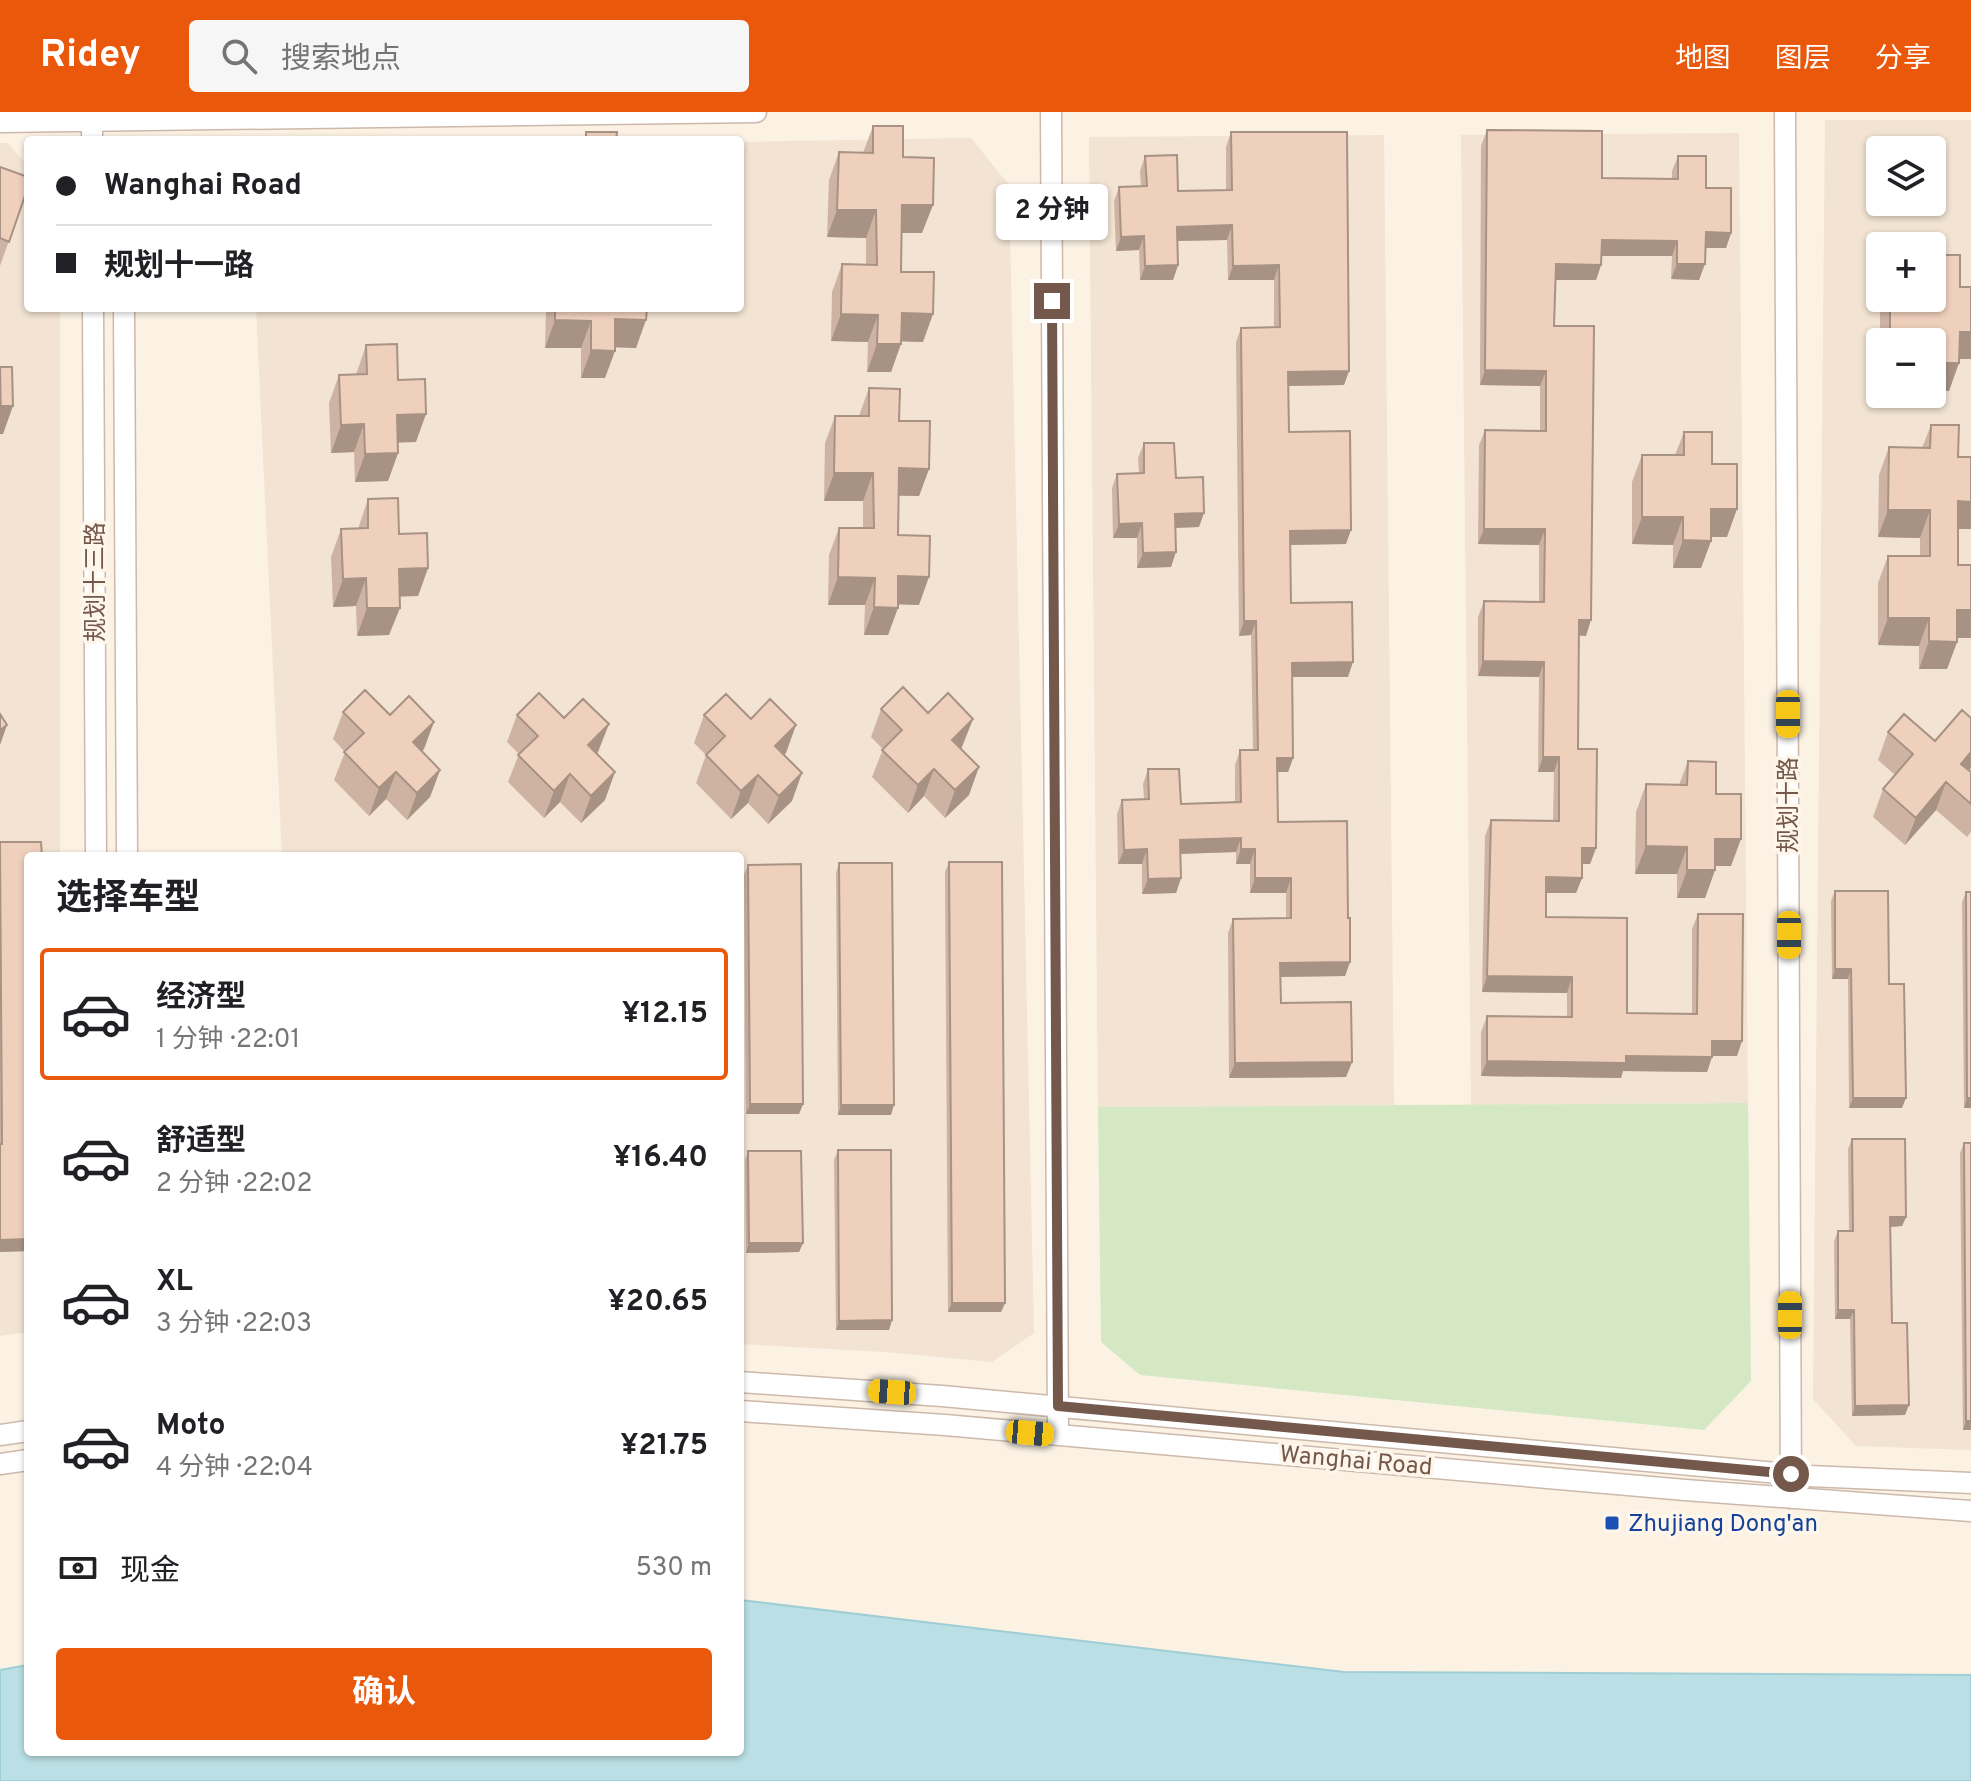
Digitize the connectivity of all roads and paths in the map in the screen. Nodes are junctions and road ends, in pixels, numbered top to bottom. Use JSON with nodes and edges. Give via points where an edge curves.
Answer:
{"nodes":[{"id":1,"x":756,"y":112,"type":"edge"},
{"id":2,"x":1051,"y":112,"type":"edge"},
{"id":3,"x":1785,"y":112,"type":"edge"},
{"id":4,"x":0,"y":122,"type":"edge"},
{"id":5,"x":92,"y":124,"type":"edge"},
{"id":6,"x":124,"y":124,"type":"edge"},
{"id":7,"x":93,"y":312,"type":"edge"},
{"id":8,"x":124,"y":312,"type":"edge"},
{"id":9,"x":96,"y":852,"type":"edge"},
{"id":10,"x":127,"y":852,"type":"edge"},
{"id":11,"x":744,"y":1382,"type":"edge"},
{"id":12,"x":1058,"y":1406,"type":"junction"},
{"id":13,"x":744,"y":1411,"type":"edge"},
{"id":14,"x":24,"y":1432,"type":"edge"},
{"id":15,"x":0,"y":1435,"type":"edge"},
{"id":16,"x":1058,"y":1435,"type":"junction"},
{"id":17,"x":24,"y":1461,"type":"edge"},
{"id":18,"x":0,"y":1464,"type":"edge"},
{"id":19,"x":1791,"y":1474,"type":"junction"},
{"id":20,"x":1971,"y":1483,"type":"edge"},
{"id":21,"x":1791,"y":1498,"type":"junction"},
{"id":22,"x":1971,"y":1511,"type":"edge"}],
"edges":[{"from":1,"to":6,"type":"street"},
{"from":2,"to":12,"type":"street"},
{"from":3,"to":19,"type":"street","name":"规划十路"},
{"from":4,"to":5,"type":"street"},
{"from":5,"to":6,"type":"street"},
{"from":7,"to":9,"type":"street","name":"规划十三路"},
{"from":8,"to":10,"type":"street","name":"规划十三路"},
{"from":11,"to":12,"type":"street","name":"Wanghai Road"},
{"from":12,"to":16,"type":"street"},
{"from":12,"to":19,"type":"street","name":"Wanghai Road"},
{"from":13,"to":16,"type":"street","name":"Wanghai Road"},
{"from":14,"to":15,"type":"street"},
{"from":16,"to":21,"type":"street","name":"Wanghai Road"},
{"from":17,"to":18,"type":"street"},
{"from":19,"to":20,"type":"street","name":"Wanghai Road"},
{"from":19,"to":21,"type":"street","name":"规划十路"},
{"from":21,"to":22,"type":"street","name":"Wanghai Road"}]}
